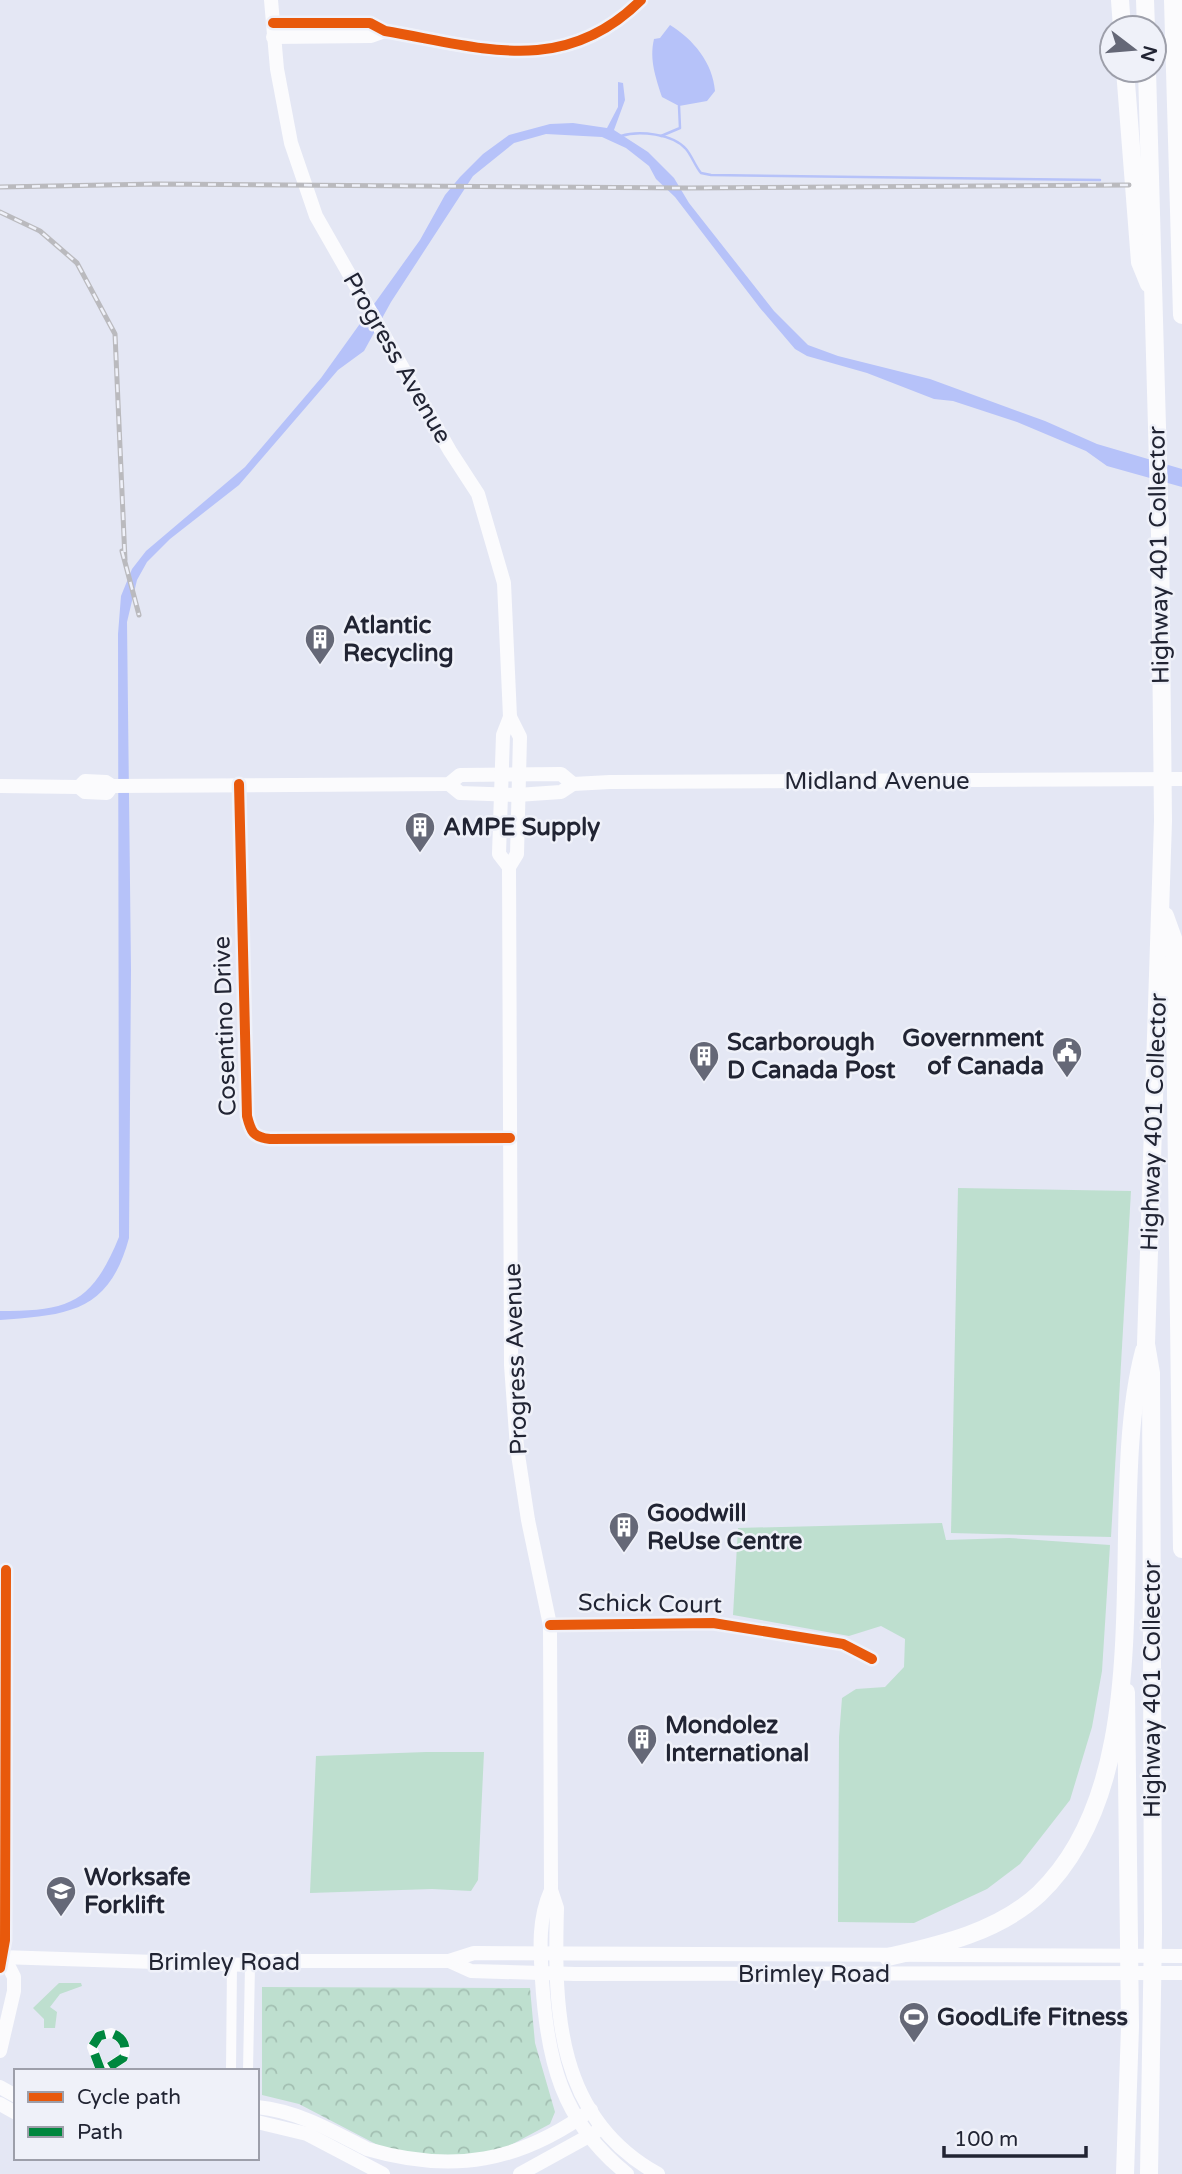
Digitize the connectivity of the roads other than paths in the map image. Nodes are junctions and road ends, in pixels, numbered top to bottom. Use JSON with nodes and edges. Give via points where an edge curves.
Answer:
{"nodes":[{"id":1,"x":271,"y":0,"type":"edge"},
{"id":2,"x":641,"y":0,"type":"edge"},
{"id":3,"x":1173,"y":0,"type":"edge"},
{"id":4,"x":273,"y":30,"type":"junction"},
{"id":5,"x":1127,"y":84,"type":"edge"},
{"id":6,"x":1146,"y":84,"type":"edge"},
{"id":7,"x":1142,"y":177,"type":"junction"},
{"id":8,"x":1182,"y":315,"type":"edge"},
{"id":9,"x":510,"y":717,"type":"junction"},
{"id":10,"x":500,"y":775,"type":"junction"},
{"id":11,"x":517,"y":775,"type":"junction"},
{"id":12,"x":1182,"y":779,"type":"edge"},
{"id":13,"x":449,"y":784,"type":"junction"},
{"id":14,"x":573,"y":784,"type":"junction"},
{"id":15,"x":239,"y":785,"type":"junction"},
{"id":16,"x":0,"y":786,"type":"edge"},
{"id":17,"x":500,"y":794,"type":"junction"},
{"id":18,"x":517,"y":795,"type":"junction"},
{"id":19,"x":509,"y":867,"type":"junction"},
{"id":20,"x":1161,"y":906,"type":"junction"},
{"id":21,"x":510,"y":1138,"type":"junction"},
{"id":22,"x":1146,"y":1344,"type":"junction"},
{"id":23,"x":1182,"y":1549,"type":"edge"},
{"id":24,"x":6,"y":1570,"type":"dead end"},
{"id":25,"x":550,"y":1625,"type":"junction"},
{"id":26,"x":872,"y":1659,"type":"dead end"},
{"id":27,"x":1123,"y":1671,"type":"junction"},
{"id":28,"x":551,"y":1890,"type":"junction"},
{"id":29,"x":541,"y":1953,"type":"junction"},
{"id":30,"x":557,"y":1953,"type":"junction"},
{"id":31,"x":709,"y":1954,"type":"junction"},
{"id":32,"x":1182,"y":1956,"type":"edge"},
{"id":33,"x":888,"y":1957,"type":"junction"},
{"id":34,"x":1,"y":1961,"type":"edge"},
{"id":35,"x":449,"y":1961,"type":"junction"},
{"id":36,"x":1111,"y":1963,"type":"junction"},
{"id":37,"x":232,"y":1964,"type":"junction"},
{"id":38,"x":250,"y":1965,"type":"junction"},
{"id":39,"x":541,"y":1972,"type":"junction"},
{"id":40,"x":557,"y":1973,"type":"junction"},
{"id":41,"x":709,"y":1973,"type":"junction"},
{"id":42,"x":1182,"y":1973,"type":"edge"},
{"id":43,"x":0,"y":2051,"type":"edge"},
{"id":44,"x":100,"y":2069,"type":"edge"},
{"id":45,"x":109,"y":2069,"type":"edge"},
{"id":46,"x":231,"y":2069,"type":"edge"},
{"id":47,"x":248,"y":2069,"type":"edge"},
{"id":48,"x":259,"y":2108,"type":"edge"},
{"id":49,"x":591,"y":2110,"type":"junction"},
{"id":50,"x":577,"y":2120,"type":"junction"},
{"id":51,"x":259,"y":2122,"type":"edge"},
{"id":52,"x":603,"y":2127,"type":"junction"},
{"id":53,"x":589,"y":2136,"type":"junction"},
{"id":54,"x":383,"y":2174,"type":"edge"},
{"id":55,"x":520,"y":2174,"type":"edge"},
{"id":56,"x":627,"y":2174,"type":"edge"},
{"id":57,"x":658,"y":2174,"type":"edge"},
{"id":58,"x":1125,"y":2174,"type":"edge"},
{"id":59,"x":1149,"y":2174,"type":"edge"}],
"edges":[{"from":1,"to":4,"type":"main road","name":"Progress Avenue"},
{"from":2,"to":4,"type":"main road","via":[[599,34],[555,50],[508,51],[385,31],[371,36]]},
{"from":3,"to":8,"type":"highway"},
{"from":4,"to":9,"type":"main road","name":"Progress Avenue","via":[[291,143],[316,216],[478,494],[503,583]]},
{"from":5,"to":7,"type":"highway"},
{"from":6,"to":7,"type":"highway","name":"Highway 401 Collector"},
{"from":7,"to":20,"type":"highway","name":"Highway 401 Collector","via":[[1154,297]]},
{"from":9,"to":10,"type":"main road","name":"Progress Avenue","via":[[503,735]]},
{"from":9,"to":11,"type":"main road","name":"Progress Avenue","via":[[520,737]]},
{"from":10,"to":11,"type":"main road","name":"Midland Avenue"},
{"from":10,"to":13,"type":"main road","name":"Midland Avenue","via":[[460,775]]},
{"from":10,"to":17,"type":"main road","name":"Progress Avenue"},
{"from":11,"to":14,"type":"main road","name":"Midland Avenue","via":[[561,774]]},
{"from":11,"to":18,"type":"main road","name":"Progress Avenue"},
{"from":12,"to":14,"type":"main road","name":"Midland Avenue"},
{"from":13,"to":15,"type":"main road","name":"Midland Avenue"},
{"from":13,"to":17,"type":"main road","name":"Midland Avenue","via":[[460,793]]},
{"from":14,"to":18,"type":"main road","name":"Midland Avenue","via":[[561,792]]},
{"from":15,"to":16,"type":"main road","name":"Midland Avenue","via":[[112,786],[85,781],[79,787]]},
{"from":15,"to":21,"type":"street","name":"Cosentino Drive","via":[[251,1132],[257,1138],[270,1139]]},
{"from":17,"to":18,"type":"main road","name":"Midland Avenue"},
{"from":17,"to":19,"type":"main road","name":"Progress Avenue","via":[[499,854]]},
{"from":18,"to":19,"type":"main road","name":"Progress Avenue","via":[[517,854]]},
{"from":19,"to":21,"type":"main road","name":"Progress Avenue"},
{"from":20,"to":22,"type":"highway","name":"Highway 401 Collector"},
{"from":20,"to":23,"type":"highway","via":[[1174,941]]},
{"from":21,"to":25,"type":"main road","name":"Progress Avenue","via":[[511,1365],[517,1448]]},
{"from":22,"to":27,"type":"highway","via":[[1138,1374],[1131,1464]]},
{"from":22,"to":59,"type":"highway","name":"Highway 401 Collector","via":[[1151,1373],[1153,1919]]},
{"from":24,"to":34,"type":"street"},
{"from":25,"to":26,"type":"street","name":"Schick Court","via":[[713,1623],[843,1644]]},
{"from":25,"to":28,"type":"main road","name":"Progress Avenue"},
{"from":27,"to":33,"type":"highway","via":[[1095,1805],[1062,1867],[1038,1895],[988,1926],[954,1941]]},
{"from":27,"to":58,"type":"highway","via":[[1128,1702],[1129,1931]]},
{"from":28,"to":29,"type":"main road","name":"Progress Avenue","via":[[541,1912]]},
{"from":28,"to":30,"type":"main road","name":"Progress Avenue","via":[[557,1908]]},
{"from":29,"to":30,"type":"main road","name":"Brimley Road"},
{"from":29,"to":35,"type":"main road","name":"Brimley Road","via":[[474,1953]]},
{"from":29,"to":39,"type":"main road","name":"Progress Avenue"},
{"from":30,"to":31,"type":"main road","name":"Brimley Road"},
{"from":30,"to":40,"type":"main road","name":"Progress Avenue"},
{"from":31,"to":33,"type":"main road","name":"Brimley Road"},
{"from":31,"to":41,"type":"main road"},
{"from":32,"to":36,"type":"main road","name":"Brimley Road"},
{"from":33,"to":36,"type":"main road","name":"Brimley Road"},
{"from":34,"to":37,"type":"main road","name":"Brimley Road"},
{"from":34,"to":43,"type":"main road","via":[[14,1977],[14,1990]]},
{"from":35,"to":38,"type":"main road","name":"Brimley Road","via":[[261,1961]]},
{"from":35,"to":39,"type":"main road","name":"Brimley Road","via":[[471,1971]]},
{"from":36,"to":41,"type":"main road","name":"Brimley Road","via":[[862,1975]]},
{"from":36,"to":42,"type":"main road","name":"Brimley Road"},
{"from":37,"to":38,"type":"main road","name":"Brimley Road"},
{"from":37,"to":46,"type":"street"},
{"from":38,"to":47,"type":"street"},
{"from":39,"to":40,"type":"main road","name":"Brimley Road"},
{"from":39,"to":50,"type":"main road","name":"Progress Avenue","via":[[548,2046],[559,2084]]},
{"from":40,"to":41,"type":"main road","name":"Brimley Road"},
{"from":40,"to":49,"type":"main road","name":"Progress Avenue","via":[[564,2048]]},
{"from":44,"to":45,"type":"street","via":[[92,2047],[99,2036],[111,2033],[122,2040],[125,2049],[123,2058]]},
{"from":48,"to":50,"type":"main road","via":[[314,2122],[384,2157],[442,2170],[509,2161]]},
{"from":49,"to":50,"type":"main road"},
{"from":49,"to":52,"type":"main road","name":"Progress Avenue"},
{"from":50,"to":53,"type":"main road","name":"Progress Avenue"},
{"from":51,"to":54,"type":"main road","via":[[307,2134]]},
{"from":52,"to":53,"type":"main road"},
{"from":52,"to":57,"type":"main road","name":"Progress Avenue","via":[[629,2154]]},
{"from":53,"to":55,"type":"main road"},
{"from":53,"to":56,"type":"main road","name":"Progress Avenue"}]}
